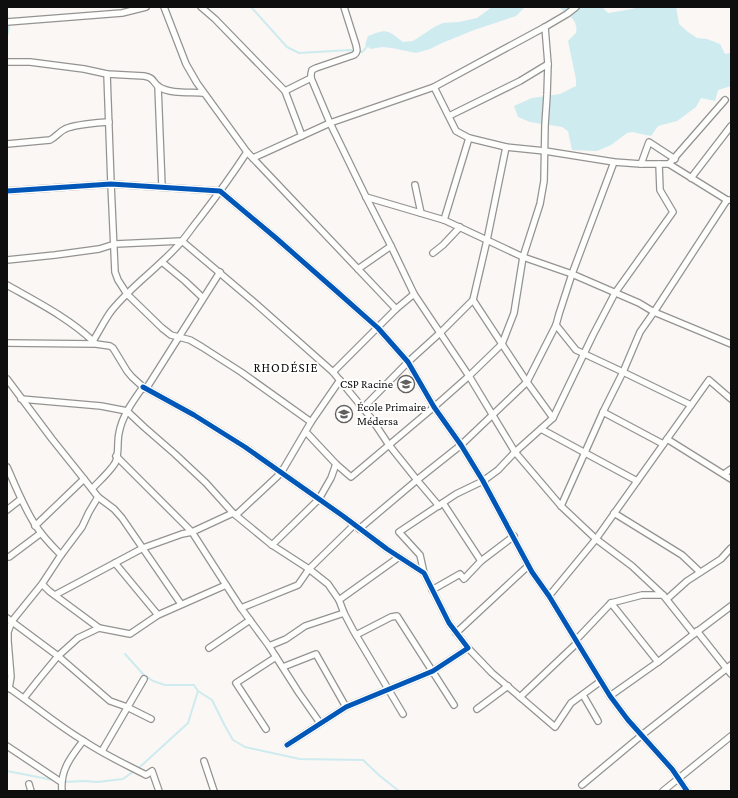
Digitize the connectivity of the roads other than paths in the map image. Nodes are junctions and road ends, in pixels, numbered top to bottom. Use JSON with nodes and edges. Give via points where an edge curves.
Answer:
{"nodes":[{"id":1,"x":146,"y":7,"type":"edge"},
{"id":2,"x":164,"y":7,"type":"edge"},
{"id":3,"x":201,"y":7,"type":"edge"},
{"id":4,"x":344,"y":7,"type":"edge"},
{"id":5,"x":576,"y":7,"type":"edge"},
{"id":6,"x":7,"y":22,"type":"edge"},
{"id":7,"x":545,"y":27,"type":"junction"},
{"id":8,"x":7,"y":62,"type":"edge"},
{"id":9,"x":548,"y":64,"type":"junction"},
{"id":10,"x":107,"y":74,"type":"junction"},
{"id":11,"x":311,"y":78,"type":"junction"},
{"id":12,"x":158,"y":86,"type":"junction"},
{"id":13,"x":434,"y":87,"type":"junction"},
{"id":14,"x":285,"y":91,"type":"junction"},
{"id":15,"x":203,"y":93,"type":"junction"},
{"id":16,"x":725,"y":100,"type":"dead end"},
{"id":17,"x":449,"y":116,"type":"junction"},
{"id":18,"x":109,"y":122,"type":"junction"},
{"id":19,"x":330,"y":124,"type":"junction"},
{"id":20,"x":731,"y":126,"type":"edge"},
{"id":21,"x":302,"y":136,"type":"junction"},
{"id":22,"x":469,"y":138,"type":"junction"},
{"id":23,"x":7,"y":144,"type":"edge"},
{"id":24,"x":506,"y":147,"type":"junction"},
{"id":25,"x":247,"y":152,"type":"junction"},
{"id":26,"x":545,"y":152,"type":"junction"},
{"id":27,"x":253,"y":158,"type":"junction"},
{"id":28,"x":675,"y":159,"type":"junction"},
{"id":29,"x":614,"y":162,"type":"junction"},
{"id":30,"x":641,"y":164,"type":"junction"},
{"id":31,"x":659,"y":164,"type":"junction"},
{"id":32,"x":669,"y":164,"type":"junction"},
{"id":33,"x":692,"y":178,"type":"junction"},
{"id":34,"x":111,"y":184,"type":"junction"},
{"id":35,"x":414,"y":185,"type":"dead end"},
{"id":36,"x":162,"y":187,"type":"junction"},
{"id":37,"x":7,"y":191,"type":"edge"},
{"id":38,"x":220,"y":191,"type":"junction"},
{"id":39,"x":366,"y":197,"type":"junction"},
{"id":40,"x":729,"y":200,"type":"edge"},
{"id":41,"x":421,"y":213,"type":"junction"},
{"id":42,"x":444,"y":220,"type":"junction"},
{"id":43,"x":460,"y":227,"type":"junction"},
{"id":44,"x":487,"y":240,"type":"junction"},
{"id":45,"x":182,"y":241,"type":"junction"},
{"id":46,"x":115,"y":244,"type":"junction"},
{"id":47,"x":392,"y":246,"type":"junction"},
{"id":48,"x":433,"y":254,"type":"dead end"},
{"id":49,"x":523,"y":257,"type":"junction"},
{"id":50,"x":7,"y":260,"type":"edge"},
{"id":51,"x":162,"y":262,"type":"junction"},
{"id":52,"x":358,"y":269,"type":"junction"},
{"id":53,"x":220,"y":272,"type":"junction"},
{"id":54,"x":572,"y":274,"type":"junction"},
{"id":55,"x":7,"y":285,"type":"edge"},
{"id":56,"x":615,"y":293,"type":"junction"},
{"id":57,"x":127,"y":294,"type":"junction"},
{"id":58,"x":414,"y":294,"type":"junction"},
{"id":59,"x":203,"y":298,"type":"junction"},
{"id":60,"x":472,"y":300,"type":"junction"},
{"id":61,"x":396,"y":309,"type":"junction"},
{"id":62,"x":654,"y":312,"type":"junction"},
{"id":63,"x":556,"y":325,"type":"junction"},
{"id":64,"x":378,"y":328,"type":"junction"},
{"id":65,"x":441,"y":332,"type":"junction"},
{"id":66,"x":179,"y":337,"type":"junction"},
{"id":67,"x":94,"y":342,"type":"junction"},
{"id":68,"x":7,"y":343,"type":"edge"},
{"id":69,"x":502,"y":344,"type":"junction"},
{"id":70,"x":731,"y":344,"type":"edge"},
{"id":71,"x":584,"y":354,"type":"junction"},
{"id":72,"x":408,"y":362,"type":"junction"},
{"id":73,"x":333,"y":372,"type":"junction"},
{"id":74,"x":623,"y":372,"type":"junction"},
{"id":75,"x":469,"y":376,"type":"junction"},
{"id":76,"x":7,"y":379,"type":"edge"},
{"id":77,"x":340,"y":380,"type":"junction"},
{"id":78,"x":527,"y":382,"type":"junction"},
{"id":79,"x":144,"y":388,"type":"junction"},
{"id":80,"x":21,"y":399,"type":"junction"},
{"id":81,"x":731,"y":399,"type":"edge"},
{"id":82,"x":691,"y":405,"type":"junction"},
{"id":83,"x":434,"y":407,"type":"junction"},
{"id":84,"x":363,"y":408,"type":"junction"},
{"id":85,"x":127,"y":411,"type":"junction"},
{"id":86,"x":603,"y":412,"type":"junction"},
{"id":87,"x":493,"y":414,"type":"junction"},
{"id":88,"x":553,"y":418,"type":"junction"},
{"id":89,"x":311,"y":422,"type":"junction"},
{"id":90,"x":541,"y":429,"type":"junction"},
{"id":91,"x":306,"y":432,"type":"junction"},
{"id":92,"x":665,"y":442,"type":"junction"},
{"id":93,"x":389,"y":445,"type":"junction"},
{"id":94,"x":461,"y":445,"type":"junction"},
{"id":95,"x":515,"y":452,"type":"junction"},
{"id":96,"x":584,"y":452,"type":"junction"},
{"id":97,"x":116,"y":456,"type":"junction"},
{"id":98,"x":336,"y":464,"type":"junction"},
{"id":99,"x":7,"y":467,"type":"edge"},
{"id":100,"x":731,"y":469,"type":"edge"},
{"id":101,"x":281,"y":473,"type":"junction"},
{"id":102,"x":724,"y":474,"type":"junction"},
{"id":103,"x":9,"y":475,"type":"edge"},
{"id":104,"x":84,"y":479,"type":"junction"},
{"id":105,"x":731,"y":479,"type":"edge"},
{"id":106,"x":416,"y":480,"type":"junction"},
{"id":107,"x":483,"y":481,"type":"junction"},
{"id":108,"x":637,"y":481,"type":"junction"},
{"id":109,"x":92,"y":489,"type":"junction"},
{"id":110,"x":98,"y":497,"type":"junction"},
{"id":111,"x":21,"y":499,"type":"junction"},
{"id":112,"x":319,"y":499,"type":"junction"},
{"id":113,"x":441,"y":504,"type":"junction"},
{"id":114,"x":561,"y":506,"type":"junction"},
{"id":115,"x":7,"y":510,"type":"edge"},
{"id":116,"x":614,"y":513,"type":"junction"},
{"id":117,"x":234,"y":514,"type":"junction"},
{"id":118,"x":36,"y":526,"type":"junction"},
{"id":119,"x":357,"y":527,"type":"junction"},
{"id":120,"x":192,"y":532,"type":"junction"},
{"id":121,"x":41,"y":533,"type":"junction"},
{"id":122,"x":514,"y":536,"type":"junction"},
{"id":123,"x":596,"y":539,"type":"junction"},
{"id":124,"x":272,"y":545,"type":"junction"},
{"id":125,"x":143,"y":548,"type":"junction"},
{"id":126,"x":731,"y":548,"type":"edge"},
{"id":127,"x":61,"y":555,"type":"junction"},
{"id":128,"x":7,"y":557,"type":"edge"},
{"id":129,"x":399,"y":557,"type":"junction"},
{"id":130,"x":481,"y":562,"type":"junction"},
{"id":131,"x":115,"y":563,"type":"junction"},
{"id":132,"x":528,"y":566,"type":"junction"},
{"id":133,"x":309,"y":569,"type":"junction"},
{"id":134,"x":700,"y":572,"type":"junction"},
{"id":135,"x":424,"y":574,"type":"junction"},
{"id":136,"x":42,"y":584,"type":"junction"},
{"id":137,"x":226,"y":584,"type":"junction"},
{"id":138,"x":432,"y":590,"type":"junction"},
{"id":139,"x":55,"y":595,"type":"junction"},
{"id":140,"x":549,"y":596,"type":"junction"},
{"id":141,"x":665,"y":597,"type":"junction"},
{"id":142,"x":339,"y":600,"type":"junction"},
{"id":143,"x":611,"y":603,"type":"junction"},
{"id":144,"x":181,"y":604,"type":"junction"},
{"id":145,"x":731,"y":606,"type":"edge"},
{"id":146,"x":242,"y":608,"type":"junction"},
{"id":147,"x":344,"y":613,"type":"junction"},
{"id":148,"x":158,"y":615,"type":"junction"},
{"id":149,"x":10,"y":620,"type":"edge"},
{"id":150,"x":250,"y":620,"type":"junction"},
{"id":151,"x":100,"y":628,"type":"junction"},
{"id":152,"x":8,"y":632,"type":"edge"},
{"id":153,"x":456,"y":632,"type":"junction"},
{"id":154,"x":696,"y":632,"type":"junction"},
{"id":155,"x":356,"y":635,"type":"junction"},
{"id":156,"x":577,"y":641,"type":"junction"},
{"id":157,"x":269,"y":646,"type":"junction"},
{"id":158,"x":209,"y":648,"type":"dead end"},
{"id":159,"x":468,"y":648,"type":"junction"},
{"id":160,"x":58,"y":656,"type":"junction"},
{"id":161,"x":276,"y":657,"type":"junction"},
{"id":162,"x":658,"y":662,"type":"junction"},
{"id":163,"x":283,"y":667,"type":"junction"},
{"id":164,"x":729,"y":667,"type":"edge"},
{"id":165,"x":433,"y":671,"type":"junction"},
{"id":166,"x":731,"y":674,"type":"edge"},
{"id":167,"x":144,"y":679,"type":"dead end"},
{"id":168,"x":601,"y":681,"type":"junction"},
{"id":169,"x":508,"y":686,"type":"junction"},
{"id":170,"x":8,"y":689,"type":"edge"},
{"id":171,"x":389,"y":690,"type":"junction"},
{"id":172,"x":583,"y":695,"type":"junction"},
{"id":173,"x":610,"y":696,"type":"junction"},
{"id":174,"x":520,"y":697,"type":"junction"},
{"id":175,"x":24,"y":698,"type":"junction"},
{"id":176,"x":454,"y":705,"type":"dead end"},
{"id":177,"x":127,"y":707,"type":"junction"},
{"id":178,"x":346,"y":707,"type":"junction"},
{"id":179,"x":477,"y":709,"type":"dead end"},
{"id":180,"x":404,"y":714,"type":"dead end"},
{"id":181,"x":151,"y":719,"type":"dead end"},
{"id":182,"x":598,"y":721,"type":"dead end"},
{"id":183,"x":320,"y":723,"type":"junction"},
{"id":184,"x":266,"y":729,"type":"dead end"},
{"id":185,"x":642,"y":735,"type":"junction"},
{"id":186,"x":731,"y":736,"type":"edge"},
{"id":187,"x":84,"y":741,"type":"junction"},
{"id":188,"x":287,"y":745,"type":"dead end"},
{"id":189,"x":7,"y":746,"type":"edge"},
{"id":190,"x":102,"y":751,"type":"junction"},
{"id":191,"x":204,"y":762,"type":"dead end"},
{"id":192,"x":678,"y":779,"type":"junction"},
{"id":193,"x":61,"y":782,"type":"junction"},
{"id":194,"x":29,"y":784,"type":"dead end"},
{"id":195,"x":582,"y":785,"type":"dead end"},
{"id":196,"x":31,"y":791,"type":"edge"},
{"id":197,"x":62,"y":791,"type":"edge"},
{"id":198,"x":159,"y":791,"type":"edge"},
{"id":199,"x":214,"y":791,"type":"edge"},
{"id":200,"x":663,"y":791,"type":"edge"},
{"id":201,"x":687,"y":791,"type":"edge"}],
"edges":[{"from":1,"to":6,"type":"street","via":[[122,13]]},
{"from":2,"to":15,"type":"street","via":[[186,64]]},
{"from":3,"to":14,"type":"street"},
{"from":4,"to":11,"type":"street","via":[[357,53],[312,70]]},
{"from":5,"to":7,"type":"street"},
{"from":7,"to":9,"type":"street"},
{"from":7,"to":13,"type":"street"},
{"from":8,"to":10,"type":"street","via":[[30,62]]},
{"from":9,"to":17,"type":"street","via":[[520,81]]},
{"from":9,"to":26,"type":"street"},
{"from":10,"to":12,"type":"street","via":[[149,76]]},
{"from":10,"to":18,"type":"street"},
{"from":11,"to":14,"type":"street"},
{"from":11,"to":19,"type":"street"},
{"from":12,"to":15,"type":"street","via":[[172,91]]},
{"from":12,"to":36,"type":"street"},
{"from":13,"to":17,"type":"street"},
{"from":13,"to":19,"type":"street"},
{"from":14,"to":21,"type":"street"},
{"from":15,"to":25,"type":"street"},
{"from":16,"to":28,"type":"street"},
{"from":17,"to":22,"type":"street","via":[[456,131]]},
{"from":18,"to":23,"type":"street","via":[[70,127],[50,140]]},
{"from":18,"to":34,"type":"street"},
{"from":19,"to":21,"type":"street"},
{"from":19,"to":39,"type":"street"},
{"from":20,"to":33,"type":"street"},
{"from":21,"to":27,"type":"street"},
{"from":22,"to":24,"type":"street"},
{"from":22,"to":42,"type":"street"},
{"from":24,"to":26,"type":"street"},
{"from":24,"to":44,"type":"street"},
{"from":25,"to":27,"type":"street"},
{"from":25,"to":38,"type":"street"},
{"from":26,"to":29,"type":"street"},
{"from":26,"to":49,"type":"street","via":[[540,204]]},
{"from":27,"to":52,"type":"street"},
{"from":28,"to":30,"type":"street","via":[[649,142]]},
{"from":28,"to":32,"type":"street"},
{"from":29,"to":30,"type":"street"},
{"from":29,"to":54,"type":"street"},
{"from":30,"to":31,"type":"street"},
{"from":31,"to":32,"type":"street"},
{"from":31,"to":56,"type":"street","via":[[660,190],[673,212]]},
{"from":32,"to":33,"type":"street"},
{"from":33,"to":40,"type":"street"},
{"from":34,"to":36,"type":"street"},
{"from":34,"to":37,"type":"street"},
{"from":34,"to":46,"type":"street"},
{"from":35,"to":41,"type":"street"},
{"from":36,"to":38,"type":"street"},
{"from":38,"to":45,"type":"street"},
{"from":38,"to":64,"type":"street"},
{"from":39,"to":41,"type":"street"},
{"from":39,"to":47,"type":"street"},
{"from":40,"to":62,"type":"street"},
{"from":41,"to":42,"type":"street"},
{"from":42,"to":43,"type":"street"},
{"from":43,"to":44,"type":"street"},
{"from":43,"to":48,"type":"street"},
{"from":44,"to":49,"type":"street"},
{"from":44,"to":60,"type":"street"},
{"from":45,"to":46,"type":"street"},
{"from":45,"to":51,"type":"street"},
{"from":45,"to":53,"type":"street"},
{"from":46,"to":50,"type":"street","via":[[99,249]]},
{"from":46,"to":57,"type":"street","via":[[116,276]]},
{"from":47,"to":52,"type":"street"},
{"from":47,"to":58,"type":"street"},
{"from":49,"to":54,"type":"street"},
{"from":49,"to":69,"type":"street","via":[[514,313]]},
{"from":51,"to":57,"type":"street"},
{"from":51,"to":59,"type":"street"},
{"from":52,"to":61,"type":"street"},
{"from":53,"to":59,"type":"street"},
{"from":53,"to":73,"type":"street"},
{"from":54,"to":56,"type":"street"},
{"from":54,"to":63,"type":"street"},
{"from":55,"to":67,"type":"street","via":[[48,308]]},
{"from":56,"to":62,"type":"street"},
{"from":56,"to":71,"type":"street"},
{"from":57,"to":66,"type":"street","via":[[162,328]]},
{"from":57,"to":67,"type":"street","via":[[106,318]]},
{"from":58,"to":61,"type":"street"},
{"from":58,"to":65,"type":"street"},
{"from":59,"to":66,"type":"street"},
{"from":60,"to":65,"type":"street"},
{"from":60,"to":69,"type":"street"},
{"from":61,"to":64,"type":"street"},
{"from":62,"to":70,"type":"street"},
{"from":62,"to":74,"type":"street","via":[[640,332]]},
{"from":63,"to":71,"type":"street","via":[[576,350]]},
{"from":63,"to":78,"type":"street"},
{"from":64,"to":72,"type":"street"},
{"from":64,"to":73,"type":"street"},
{"from":65,"to":72,"type":"street"},
{"from":65,"to":75,"type":"street"},
{"from":66,"to":79,"type":"street"},
{"from":66,"to":89,"type":"street","via":[[190,340],[241,372]]},
{"from":67,"to":68,"type":"street"},
{"from":67,"to":79,"type":"street","via":[[113,348],[127,371]]},
{"from":69,"to":75,"type":"street"},
{"from":69,"to":78,"type":"street"},
{"from":71,"to":74,"type":"street"},
{"from":71,"to":88,"type":"street"},
{"from":72,"to":83,"type":"street"},
{"from":72,"to":84,"type":"street"},
{"from":73,"to":77,"type":"street"},
{"from":74,"to":82,"type":"street"},
{"from":74,"to":86,"type":"street"},
{"from":75,"to":83,"type":"street"},
{"from":75,"to":87,"type":"street"},
{"from":76,"to":80,"type":"street"},
{"from":77,"to":84,"type":"street"},
{"from":77,"to":89,"type":"street"},
{"from":78,"to":87,"type":"street"},
{"from":78,"to":88,"type":"street"},
{"from":79,"to":85,"type":"street"},
{"from":79,"to":101,"type":"street","via":[[245,446]]},
{"from":80,"to":85,"type":"street","via":[[101,406]]},
{"from":80,"to":104,"type":"street"},
{"from":81,"to":82,"type":"street","via":[[709,380]]},
{"from":82,"to":92,"type":"street"},
{"from":83,"to":93,"type":"street"},
{"from":83,"to":94,"type":"street"},
{"from":84,"to":93,"type":"street"},
{"from":85,"to":97,"type":"street","via":[[119,433]]},
{"from":85,"to":117,"type":"street","via":[[206,482]]},
{"from":86,"to":92,"type":"street"},
{"from":86,"to":96,"type":"street"},
{"from":87,"to":94,"type":"street"},
{"from":87,"to":95,"type":"street"},
{"from":88,"to":90,"type":"street"},
{"from":89,"to":91,"type":"street"},
{"from":90,"to":95,"type":"street"},
{"from":90,"to":96,"type":"street"},
{"from":91,"to":98,"type":"street"},
{"from":91,"to":101,"type":"street"},
{"from":92,"to":102,"type":"street"},
{"from":92,"to":108,"type":"street"},
{"from":93,"to":98,"type":"street","via":[[351,477]]},
{"from":93,"to":106,"type":"street"},
{"from":94,"to":106,"type":"street"},
{"from":94,"to":107,"type":"street"},
{"from":95,"to":107,"type":"street"},
{"from":95,"to":114,"type":"street"},
{"from":96,"to":108,"type":"street"},
{"from":96,"to":114,"type":"street"},
{"from":97,"to":109,"type":"street","via":[[111,468]]},
{"from":97,"to":120,"type":"street"},
{"from":98,"to":112,"type":"street"},
{"from":99,"to":103,"type":"street"},
{"from":100,"to":102,"type":"street"},
{"from":101,"to":112,"type":"street"},
{"from":101,"to":117,"type":"street"},
{"from":102,"to":105,"type":"street"},
{"from":103,"to":111,"type":"street"},
{"from":104,"to":109,"type":"street"},
{"from":104,"to":118,"type":"street"},
{"from":106,"to":113,"type":"street"},
{"from":106,"to":119,"type":"street"},
{"from":107,"to":113,"type":"street"},
{"from":107,"to":122,"type":"street"},
{"from":108,"to":116,"type":"street"},
{"from":109,"to":110,"type":"street"},
{"from":110,"to":125,"type":"street","via":[[122,518]]},
{"from":110,"to":127,"type":"street","via":[[82,527]]},
{"from":111,"to":115,"type":"street"},
{"from":111,"to":118,"type":"street"},
{"from":112,"to":119,"type":"street"},
{"from":112,"to":124,"type":"street"},
{"from":113,"to":130,"type":"street"},
{"from":113,"to":135,"type":"street","via":[[399,532],[420,555]]},
{"from":114,"to":123,"type":"street"},
{"from":116,"to":123,"type":"street"},
{"from":116,"to":134,"type":"street","via":[[682,555]]},
{"from":117,"to":120,"type":"street"},
{"from":117,"to":124,"type":"street"},
{"from":118,"to":121,"type":"street"},
{"from":119,"to":129,"type":"street"},
{"from":119,"to":133,"type":"street"},
{"from":120,"to":125,"type":"street"},
{"from":120,"to":137,"type":"street"},
{"from":121,"to":127,"type":"street"},
{"from":121,"to":128,"type":"street"},
{"from":122,"to":130,"type":"street"},
{"from":122,"to":132,"type":"street"},
{"from":123,"to":140,"type":"street"},
{"from":123,"to":141,"type":"street","via":[[632,566]]},
{"from":124,"to":133,"type":"street"},
{"from":125,"to":131,"type":"street"},
{"from":125,"to":144,"type":"street"},
{"from":126,"to":134,"type":"street","via":[[721,559]]},
{"from":127,"to":136,"type":"street"},
{"from":129,"to":135,"type":"street"},
{"from":129,"to":142,"type":"street"},
{"from":130,"to":138,"type":"street","via":[[464,579],[460,574]]},
{"from":131,"to":139,"type":"street"},
{"from":131,"to":148,"type":"street"},
{"from":132,"to":140,"type":"street"},
{"from":132,"to":153,"type":"street"},
{"from":133,"to":142,"type":"street","via":[[328,584]]},
{"from":133,"to":146,"type":"street","via":[[298,585]]},
{"from":134,"to":141,"type":"street"},
{"from":135,"to":138,"type":"street"},
{"from":136,"to":139,"type":"street"},
{"from":136,"to":149,"type":"street"},
{"from":137,"to":144,"type":"street"},
{"from":137,"to":146,"type":"street"},
{"from":138,"to":153,"type":"street"},
{"from":139,"to":151,"type":"street"},
{"from":140,"to":156,"type":"street"},
{"from":141,"to":143,"type":"street","via":[[642,595]]},
{"from":141,"to":154,"type":"street"},
{"from":142,"to":147,"type":"street"},
{"from":143,"to":156,"type":"street"},
{"from":143,"to":162,"type":"street"},
{"from":144,"to":148,"type":"street"},
{"from":145,"to":154,"type":"street"},
{"from":146,"to":150,"type":"street"},
{"from":147,"to":155,"type":"street"},
{"from":147,"to":157,"type":"street","via":[[305,626]]},
{"from":148,"to":151,"type":"street","via":[[130,634]]},
{"from":149,"to":152,"type":"street"},
{"from":149,"to":160,"type":"street"},
{"from":150,"to":157,"type":"street"},
{"from":150,"to":158,"type":"street"},
{"from":151,"to":160,"type":"street","via":[[78,638]]},
{"from":152,"to":170,"type":"street","via":[[11,677]]},
{"from":153,"to":159,"type":"street"},
{"from":154,"to":162,"type":"street"},
{"from":154,"to":164,"type":"street"},
{"from":155,"to":165,"type":"street","via":[[397,616]]},
{"from":155,"to":171,"type":"street"},
{"from":156,"to":168,"type":"street"},
{"from":156,"to":174,"type":"street"},
{"from":157,"to":161,"type":"street"},
{"from":159,"to":165,"type":"street"},
{"from":159,"to":169,"type":"street"},
{"from":160,"to":175,"type":"street"},
{"from":160,"to":177,"type":"street","via":[[110,701]]},
{"from":161,"to":163,"type":"street"},
{"from":161,"to":184,"type":"street","via":[[236,683]]},
{"from":162,"to":173,"type":"street"},
{"from":163,"to":178,"type":"street","via":[[316,654]]},
{"from":163,"to":183,"type":"street"},
{"from":164,"to":166,"type":"street"},
{"from":164,"to":185,"type":"street"},
{"from":165,"to":171,"type":"street"},
{"from":165,"to":176,"type":"street"},
{"from":167,"to":177,"type":"street"},
{"from":168,"to":172,"type":"street"},
{"from":168,"to":173,"type":"street"},
{"from":169,"to":174,"type":"street"},
{"from":169,"to":179,"type":"street"},
{"from":170,"to":175,"type":"street"},
{"from":171,"to":178,"type":"street"},
{"from":171,"to":180,"type":"street"},
{"from":172,"to":174,"type":"street","via":[[571,703],[555,727]]},
{"from":172,"to":182,"type":"street"},
{"from":173,"to":185,"type":"street"},
{"from":175,"to":187,"type":"street"},
{"from":177,"to":181,"type":"street"},
{"from":177,"to":190,"type":"street"},
{"from":178,"to":183,"type":"street"},
{"from":183,"to":188,"type":"street"},
{"from":185,"to":192,"type":"street"},
{"from":185,"to":195,"type":"street"},
{"from":186,"to":192,"type":"street"},
{"from":187,"to":190,"type":"street"},
{"from":187,"to":193,"type":"street","via":[[64,769]]},
{"from":189,"to":193,"type":"street"},
{"from":190,"to":198,"type":"street","via":[[146,775],[152,771]]},
{"from":191,"to":199,"type":"street"},
{"from":192,"to":200,"type":"street"},
{"from":192,"to":201,"type":"street"},
{"from":193,"to":197,"type":"street"},
{"from":194,"to":196,"type":"street"}]}
